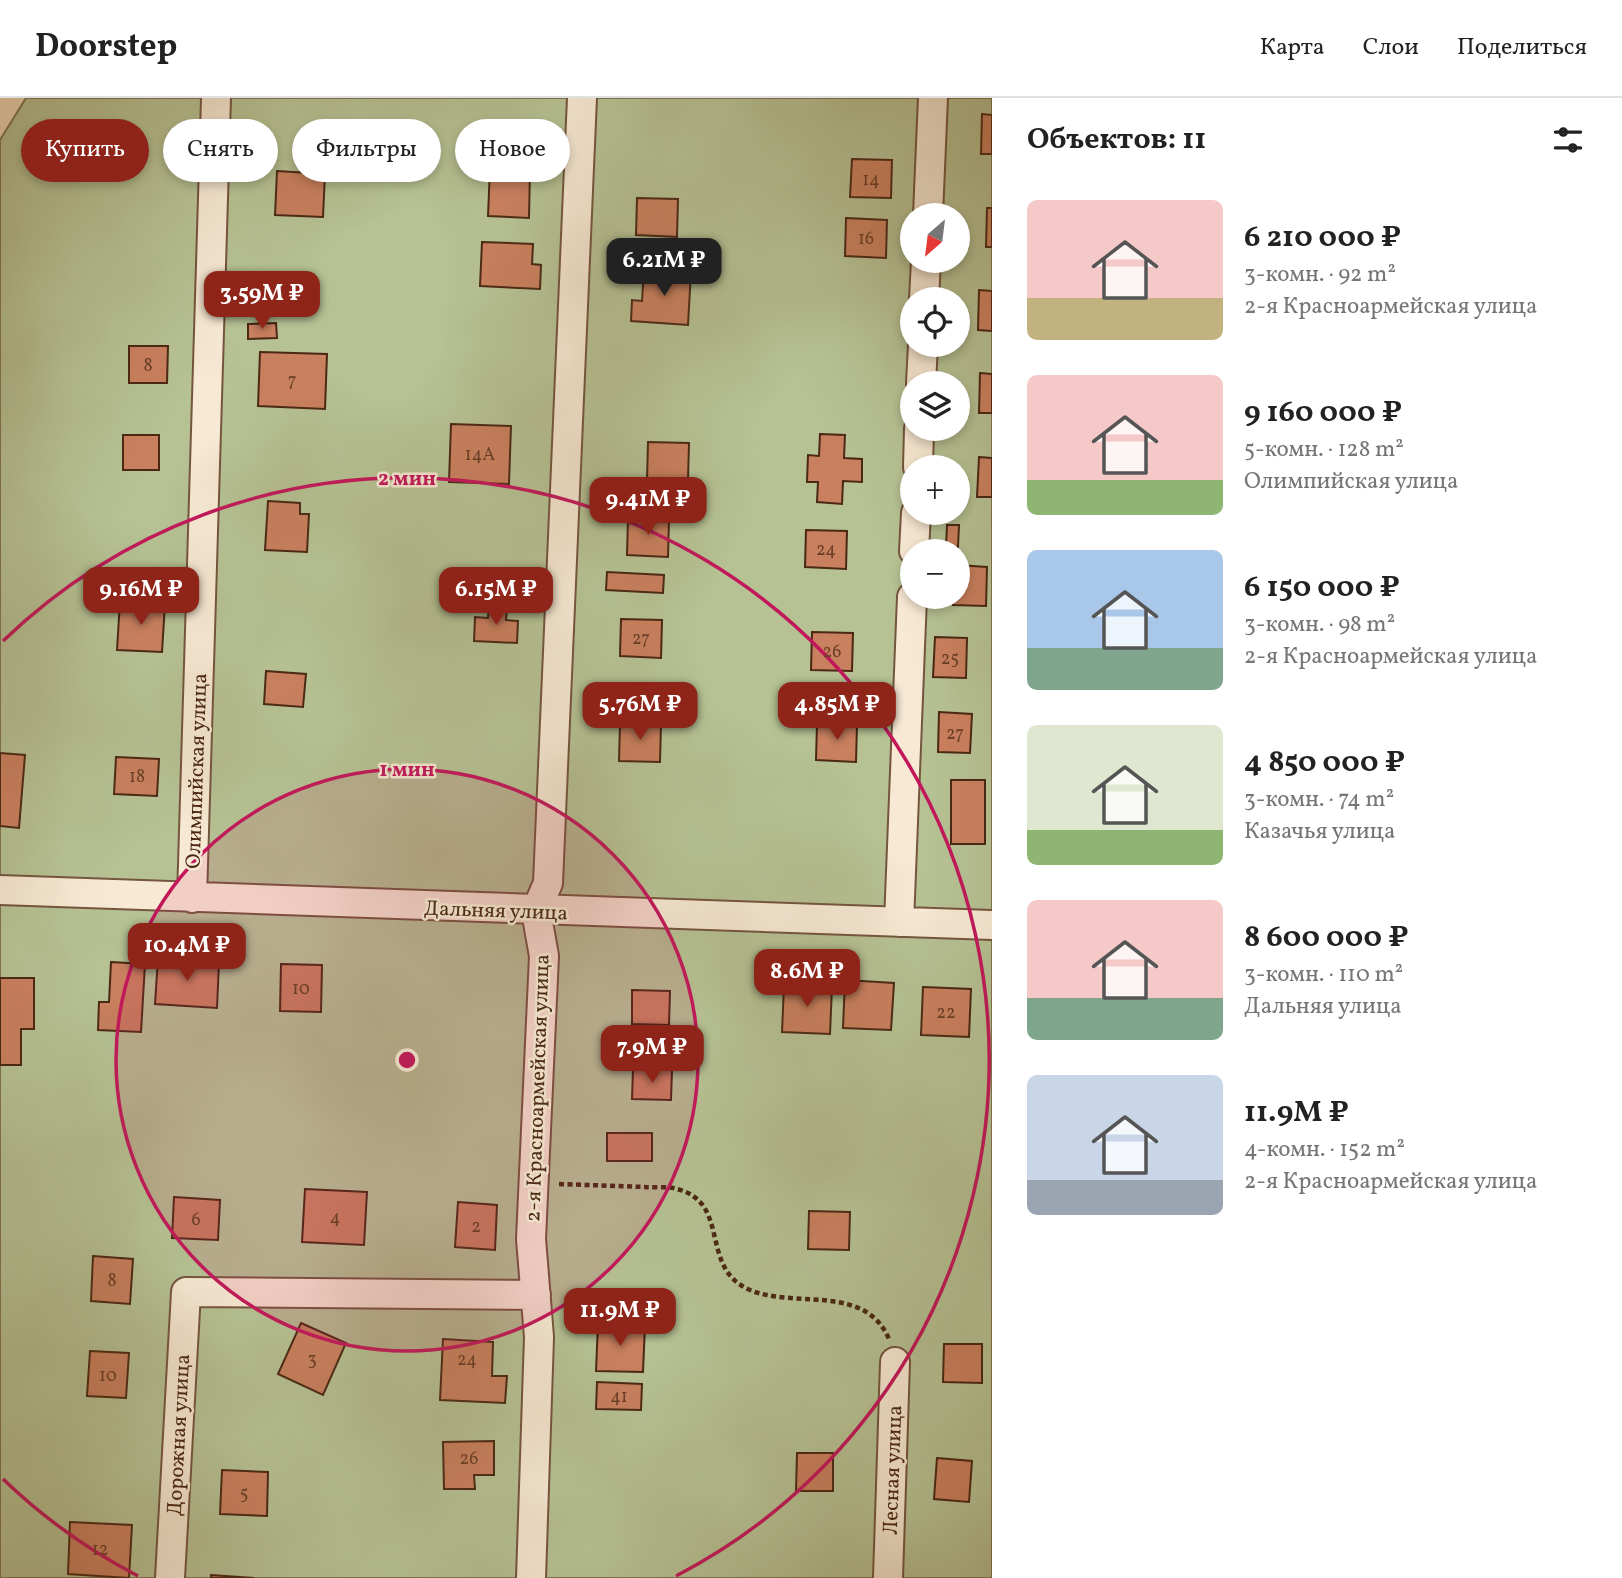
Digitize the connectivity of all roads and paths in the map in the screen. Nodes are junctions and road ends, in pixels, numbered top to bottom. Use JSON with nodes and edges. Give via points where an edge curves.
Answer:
{"nodes":[{"id":1,"x":216,"y":98,"type":"edge"},
{"id":2,"x":582,"y":98,"type":"edge"},
{"id":3,"x":933,"y":98,"type":"edge"},
{"id":4,"x":929,"y":203,"type":"edge"},
{"id":5,"x":912,"y":609,"type":"edge"},
{"id":6,"x":0,"y":890,"type":"edge"},
{"id":7,"x":192,"y":898,"type":"junction"},
{"id":8,"x":536,"y":911,"type":"junction"},
{"id":9,"x":899,"y":922,"type":"junction"},
{"id":10,"x":992,"y":925,"type":"edge"},
{"id":11,"x":534,"y":1183,"type":"junction"},
{"id":12,"x":536,"y":1295,"type":"junction"},
{"id":13,"x":895,"y":1362,"type":"joint"},
{"id":14,"x":170,"y":1578,"type":"edge"},
{"id":15,"x":531,"y":1578,"type":"edge"},
{"id":16,"x":888,"y":1578,"type":"edge"}],
"edges":[{"from":1,"to":7,"type":"street","name":"Олимпийская улица"},
{"from":2,"to":8,"type":"street","via":[[548,883]]},
{"from":3,"to":4,"type":"street"},
{"from":5,"to":9,"type":"street"},
{"from":6,"to":7,"type":"street","name":"Дальняя улица"},
{"from":7,"to":8,"type":"street","name":"Дальняя улица"},
{"from":8,"to":9,"type":"street","name":"Дальняя улица"},
{"from":8,"to":11,"type":"street","name":"2-я Красноармейская улица","via":[[544,956]]},
{"from":9,"to":10,"type":"street","name":"Дальняя улица"},
{"from":11,"to":12,"type":"street","name":"2-я Красноармейская улица","via":[[531,1239]]},
{"from":11,"to":13,"type":"path","via":[[677,1189],[698,1198],[710,1215],[722,1267],[733,1281],[753,1292],[857,1305],[888,1336]]},
{"from":12,"to":14,"type":"street","name":"Дорожная улица","via":[[186,1292]]},
{"from":12,"to":15,"type":"street","name":"2-я Красноармейская улица","via":[[539,1337]]},
{"from":13,"to":16,"type":"street","name":"Лесная улица"}]}
